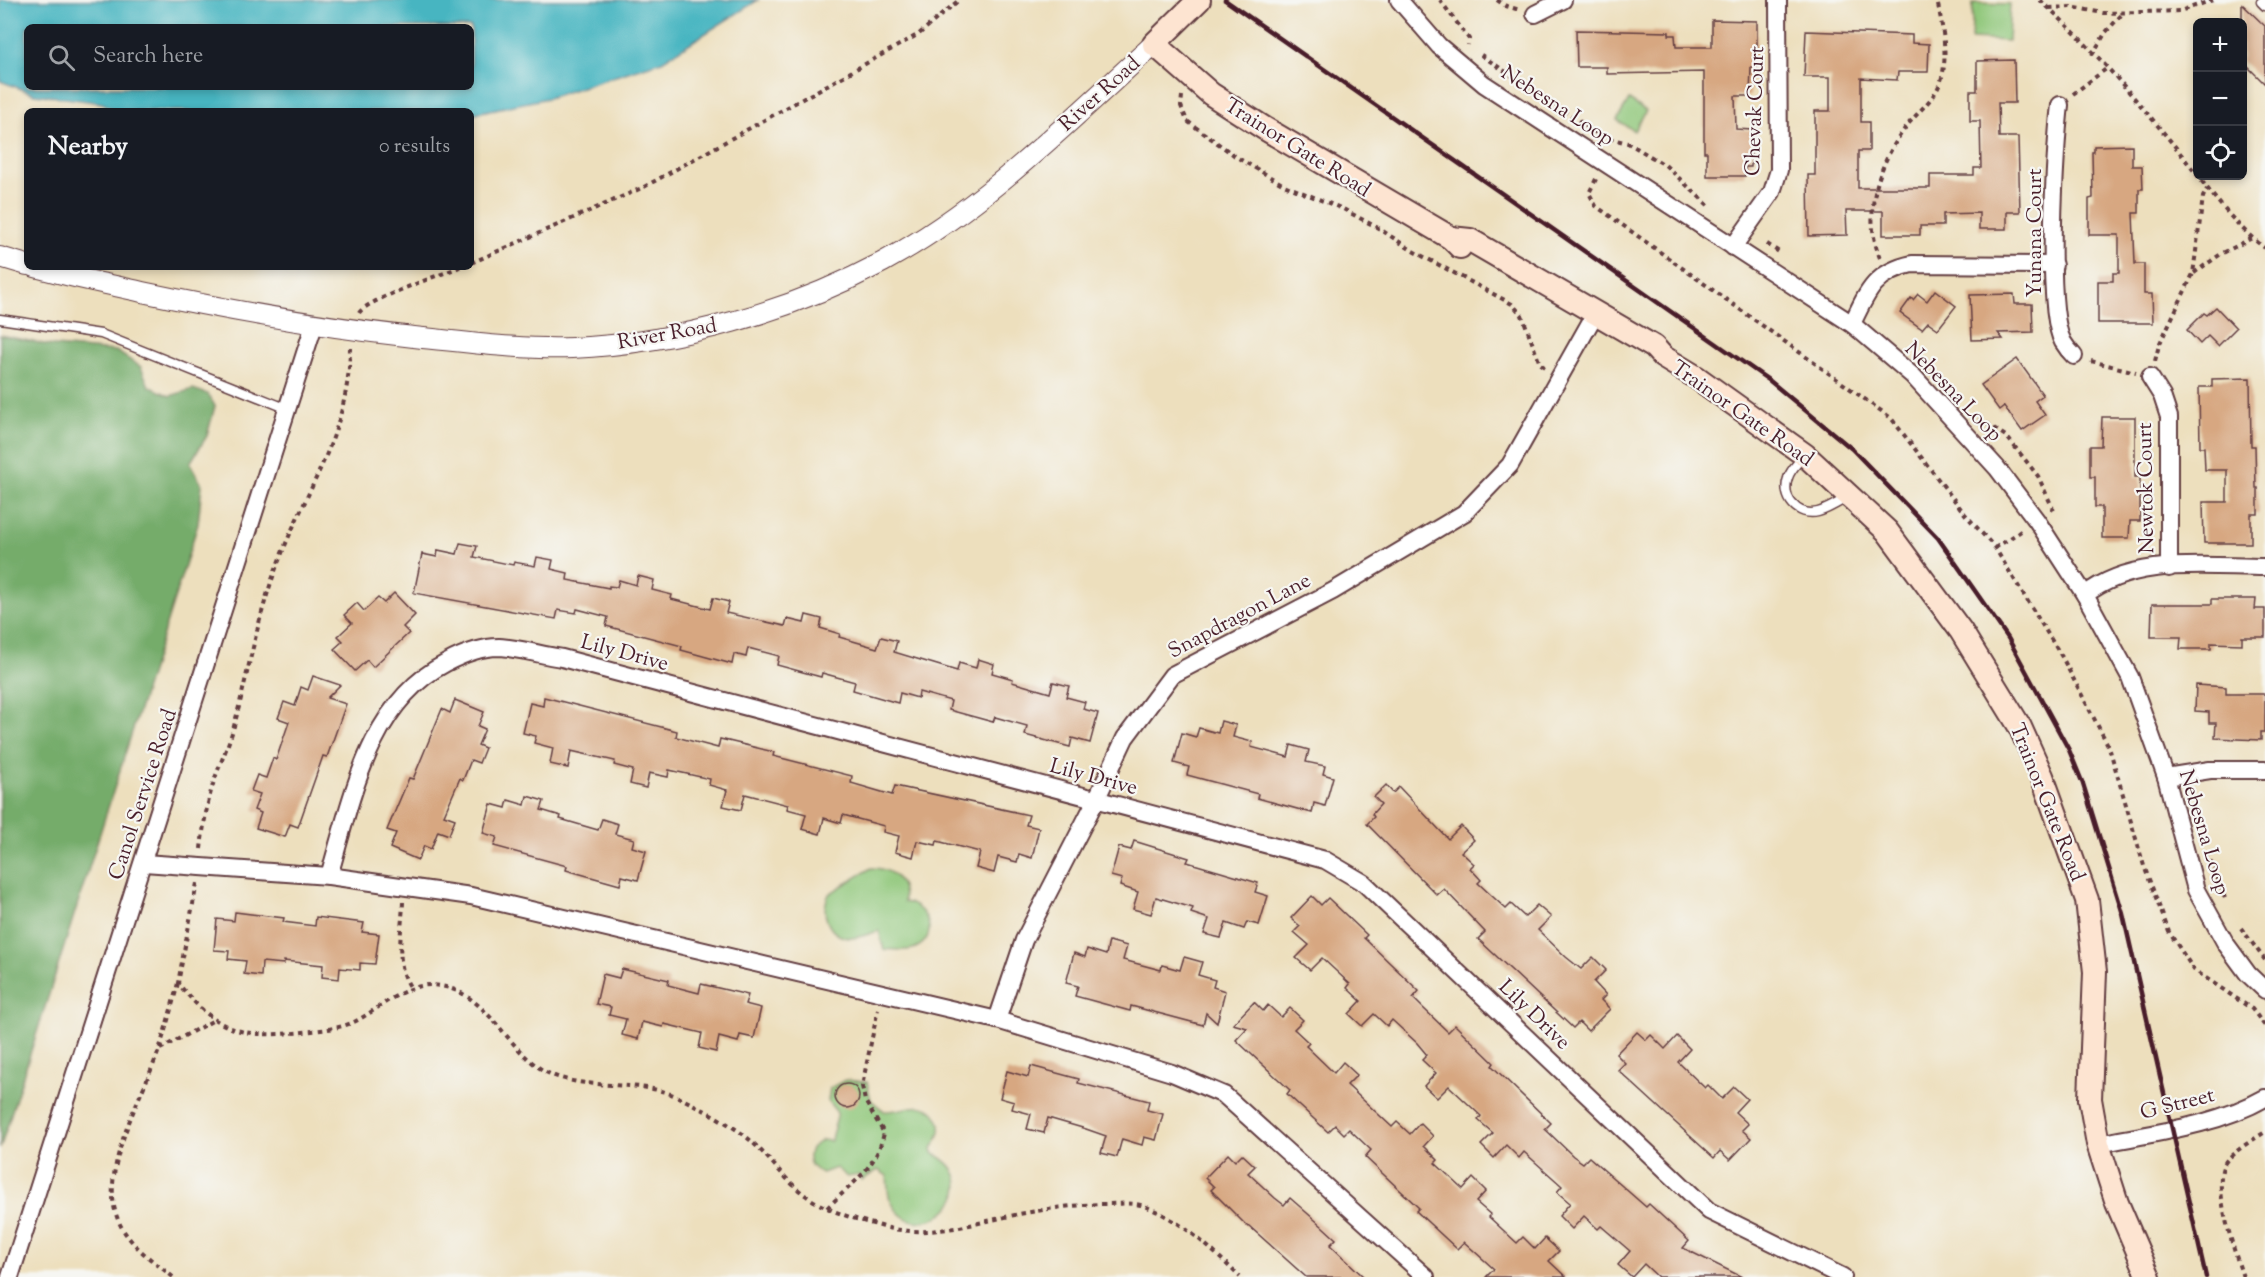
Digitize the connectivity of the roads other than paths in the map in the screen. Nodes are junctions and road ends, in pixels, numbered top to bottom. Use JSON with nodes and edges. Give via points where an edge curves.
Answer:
{"nodes":[{"id":1,"x":1199,"y":0,"type":"edge"},
{"id":2,"x":1399,"y":0,"type":"edge"},
{"id":3,"x":1563,"y":0,"type":"edge"},
{"id":4,"x":1778,"y":0,"type":"edge"},
{"id":5,"x":2264,"y":0,"type":"edge"},
{"id":6,"x":2265,"y":6,"type":"edge"},
{"id":7,"x":1535,"y":14,"type":"dead end"},
{"id":8,"x":1154,"y":44,"type":"junction"},
{"id":9,"x":2060,"y":105,"type":"road end"},
{"id":10,"x":1451,"y":238,"type":"junction"},
{"id":11,"x":1733,"y":247,"type":"junction"},
{"id":12,"x":0,"y":257,"type":"edge"},
{"id":13,"x":24,"y":264,"type":"edge"},
{"id":14,"x":2054,"y":265,"type":"junction"},
{"id":15,"x":48,"y":270,"type":"edge"},
{"id":16,"x":0,"y":319,"type":"edge"},
{"id":17,"x":1590,"y":323,"type":"junction"},
{"id":18,"x":1852,"y":324,"type":"junction"},
{"id":19,"x":314,"y":325,"type":"junction"},
{"id":20,"x":1663,"y":357,"type":"junction"},
{"id":21,"x":2074,"y":357,"type":"road end"},
{"id":22,"x":2150,"y":377,"type":"road end"},
{"id":23,"x":288,"y":409,"type":"junction"},
{"id":24,"x":1805,"y":455,"type":"junction"},
{"id":25,"x":1852,"y":496,"type":"junction"},
{"id":26,"x":2265,"y":567,"type":"edge"},
{"id":27,"x":2169,"y":568,"type":"junction"},
{"id":28,"x":2085,"y":595,"type":"junction"},
{"id":29,"x":2265,"y":770,"type":"edge"},
{"id":30,"x":2166,"y":777,"type":"junction"},
{"id":31,"x":1096,"y":800,"type":"junction"},
{"id":32,"x":144,"y":863,"type":"junction"},
{"id":33,"x":329,"y":876,"type":"junction"},
{"id":34,"x":2265,"y":990,"type":"edge"},
{"id":35,"x":997,"y":1020,"type":"junction"},
{"id":36,"x":2265,"y":1098,"type":"edge"},
{"id":37,"x":2098,"y":1144,"type":"junction"},
{"id":38,"x":10,"y":1277,"type":"edge"},
{"id":39,"x":1426,"y":1277,"type":"edge"},
{"id":40,"x":1843,"y":1277,"type":"edge"},
{"id":41,"x":2149,"y":1277,"type":"edge"}],
"edges":[{"from":1,"to":8,"type":"main road","name":"River Road"},
{"from":2,"to":11,"type":"street","name":"Nebesna Loop","via":[[1439,46],[1484,84]]},
{"from":3,"to":7,"type":"street"},
{"from":4,"to":11,"type":"street","name":"Chevak Court","via":[[1779,170],[1772,192]]},
{"from":5,"to":6,"type":"lane","via":[[2261,2]]},
{"from":8,"to":10,"type":"main road","name":"Trainor Gate Road","via":[[1211,94]]},
{"from":8,"to":19,"type":"street","name":"River Road","via":[[1000,183],[883,261],[809,298],[659,337],[572,348],[495,345]]},
{"from":9,"to":14,"type":"street","name":"Yunana Court"},
{"from":10,"to":17,"type":"main road","name":"Trainor Gate Road","via":[[1464,251]]},
{"from":10,"to":20,"type":"main road","name":"Trainor Gate Road","via":[[1470,240],[1654,347]]},
{"from":11,"to":18,"type":"street","name":"Nebesna Loop"},
{"from":12,"to":13,"type":"street"},
{"from":14,"to":18,"type":"street","via":[[1912,264],[1886,272]]},
{"from":14,"to":21,"type":"street","name":"Yunana Court","via":[[2057,322],[2062,341]]},
{"from":15,"to":19,"type":"street","name":"River Road","via":[[248,315]]},
{"from":16,"to":23,"type":"lane","via":[[101,334]]},
{"from":17,"to":20,"type":"main road","name":"Trainor Gate Road","via":[[1647,356]]},
{"from":17,"to":31,"type":"street","name":"Snapdragon Lane","via":[[1510,465],[1464,513],[1333,591],[1172,675],[1125,738]]},
{"from":18,"to":28,"type":"street","name":"Nebesna Loop","via":[[1913,376],[1977,444],[2037,521]]},
{"from":19,"to":23,"type":"street","name":"Canol Service Road"},
{"from":20,"to":24,"type":"main road","name":"Trainor Gate Road","via":[[1696,376]]},
{"from":22,"to":27,"type":"street","name":"Newtok Court","via":[[2169,417]]},
{"from":23,"to":32,"type":"street","name":"Canol Service Road"},
{"from":24,"to":25,"type":"main road","name":"Trainor Gate Road"},
{"from":24,"to":25,"type":"lane","via":[[1788,477],[1786,493],[1793,507],[1806,513],[1820,512]]},
{"from":25,"to":37,"type":"main road","name":"Trainor Gate Road","via":[[1887,531],[1961,631],[2020,728],[2042,776],[2087,900],[2093,937],[2090,1099]]},
{"from":26,"to":27,"type":"street"},
{"from":27,"to":28,"type":"street","via":[[2116,576]]},
{"from":28,"to":30,"type":"street","name":"Nebesna Loop","via":[[2130,677]]},
{"from":29,"to":30,"type":"street","via":[[2210,770]]},
{"from":30,"to":34,"type":"street","name":"Nebesna Loop","via":[[2196,890],[2226,944]]},
{"from":31,"to":33,"type":"street","name":"Lily Drive","via":[[562,658],[497,647],[462,655],[424,674],[391,708],[360,772]]},
{"from":31,"to":35,"type":"street","name":"Snapdragon Lane","via":[[1024,940]]},
{"from":31,"to":40,"type":"street","name":"Lily Drive","via":[[1325,860],[1364,883],[1709,1211]]},
{"from":32,"to":33,"type":"street"},
{"from":32,"to":38,"type":"street","name":"Canol Service Road"},
{"from":33,"to":35,"type":"street","via":[[471,896]]},
{"from":35,"to":39,"type":"street","via":[[1172,1073],[1224,1095]]},
{"from":36,"to":37,"type":"street","name":"G Street","via":[[2240,1110],[2172,1129]]},
{"from":37,"to":41,"type":"main road","name":"Trainor Gate Road","via":[[2117,1203]]}]}
